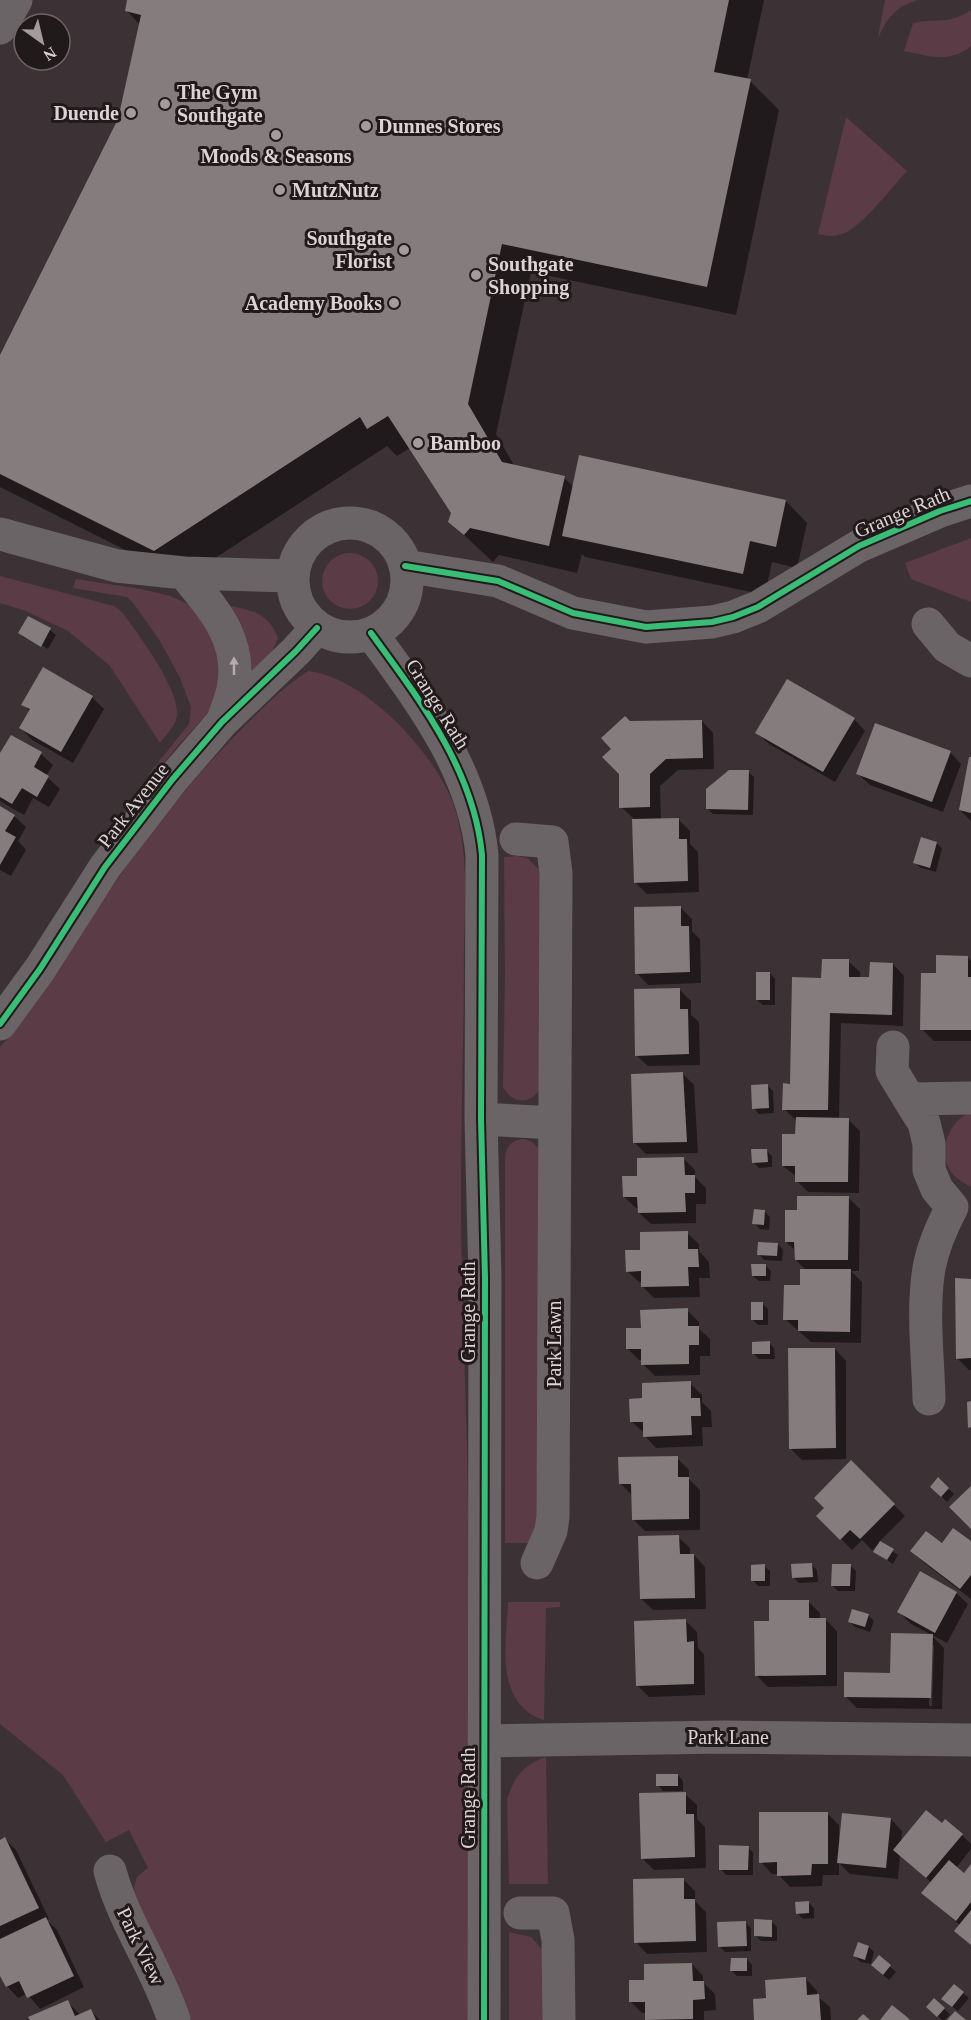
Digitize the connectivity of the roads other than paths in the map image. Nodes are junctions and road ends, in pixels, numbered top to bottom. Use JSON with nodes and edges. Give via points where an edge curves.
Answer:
{"nodes":[{"id":1,"x":16,"y":0,"type":"edge"},
{"id":2,"x":0,"y":28,"type":"edge"},
{"id":3,"x":971,"y":501,"type":"edge"},
{"id":4,"x":0,"y":534,"type":"edge"},
{"id":5,"x":405,"y":566,"type":"junction"},
{"id":6,"x":184,"y":573,"type":"junction"},
{"id":7,"x":292,"y":576,"type":"junction"},
{"id":8,"x":928,"y":624,"type":"dead end"},
{"id":9,"x":318,"y":628,"type":"junction"},
{"id":10,"x":371,"y":633,"type":"junction"},
{"id":11,"x":971,"y":661,"type":"edge"},
{"id":12,"x":222,"y":722,"type":"junction"},
{"id":13,"x":516,"y":839,"type":"dead end"},
{"id":14,"x":0,"y":1024,"type":"edge"},
{"id":15,"x":893,"y":1047,"type":"dead end"},
{"id":16,"x":971,"y":1098,"type":"edge"},
{"id":17,"x":909,"y":1099,"type":"junction"},
{"id":18,"x":482,"y":1119,"type":"junction"},
{"id":19,"x":555,"y":1123,"type":"junction"},
{"id":20,"x":961,"y":1206,"type":"edge"},
{"id":21,"x":929,"y":1400,"type":"dead end"},
{"id":22,"x":537,"y":1563,"type":"dead end"},
{"id":23,"x":971,"y":1740,"type":"edge"},
{"id":24,"x":484,"y":1741,"type":"junction"},
{"id":25,"x":110,"y":1871,"type":"dead end"},
{"id":26,"x":520,"y":1913,"type":"dead end"},
{"id":27,"x":174,"y":2020,"type":"edge"},
{"id":28,"x":484,"y":2020,"type":"edge"},
{"id":29,"x":559,"y":2020,"type":"edge"}],
"edges":[{"from":1,"to":2,"type":"street"},
{"from":3,"to":5,"type":"street","name":"Grange Rath","via":[[859,546],[758,607],[712,622],[646,627],[573,613],[498,581]]},
{"from":4,"to":6,"type":"street","via":[[117,567]]},
{"from":5,"to":7,"type":"street","via":[[398,548],[384,534],[348,523],[329,527],[313,537],[300,552]]},
{"from":5,"to":10,"type":"street","via":[[407,582],[397,613]]},
{"from":6,"to":7,"type":"street"},
{"from":12,"to":6,"type":"street","one_way":true,"via":[[233,690],[236,659],[216,613]]},
{"from":7,"to":9,"type":"street","via":[[297,602]]},
{"from":8,"to":11,"type":"street","via":[[947,647]]},
{"from":9,"to":10,"type":"street","via":[[334,636]]},
{"from":9,"to":12,"type":"street","name":"Park Avenue"},
{"from":10,"to":18,"type":"street","name":"Grange Rath","via":[[413,689],[455,761],[480,836]]},
{"from":12,"to":14,"type":"street","name":"Park Avenue","via":[[105,867]]},
{"from":13,"to":19,"type":"street","name":"Park Lawn","via":[[552,842],[556,873]]},
{"from":15,"to":17,"type":"street","via":[[892,1071]]},
{"from":16,"to":17,"type":"street"},
{"from":17,"to":20,"type":"street","via":[[924,1123],[929,1170],[937,1189]]},
{"from":18,"to":19,"type":"street"},
{"from":18,"to":24,"type":"street","name":"Grange Rath"},
{"from":19,"to":22,"type":"street","name":"Park Lawn","via":[[553,1517]]},
{"from":20,"to":21,"type":"street","via":[[939,1233],[929,1267],[925,1319]]},
{"from":23,"to":24,"type":"street","name":"Park Lane","via":[[725,1737]]},
{"from":24,"to":28,"type":"street","name":"Grange Rath"},
{"from":25,"to":27,"type":"street","name":"Park View","via":[[117,1897]]},
{"from":26,"to":29,"type":"street","via":[[553,1913],[558,1940]]}]}
